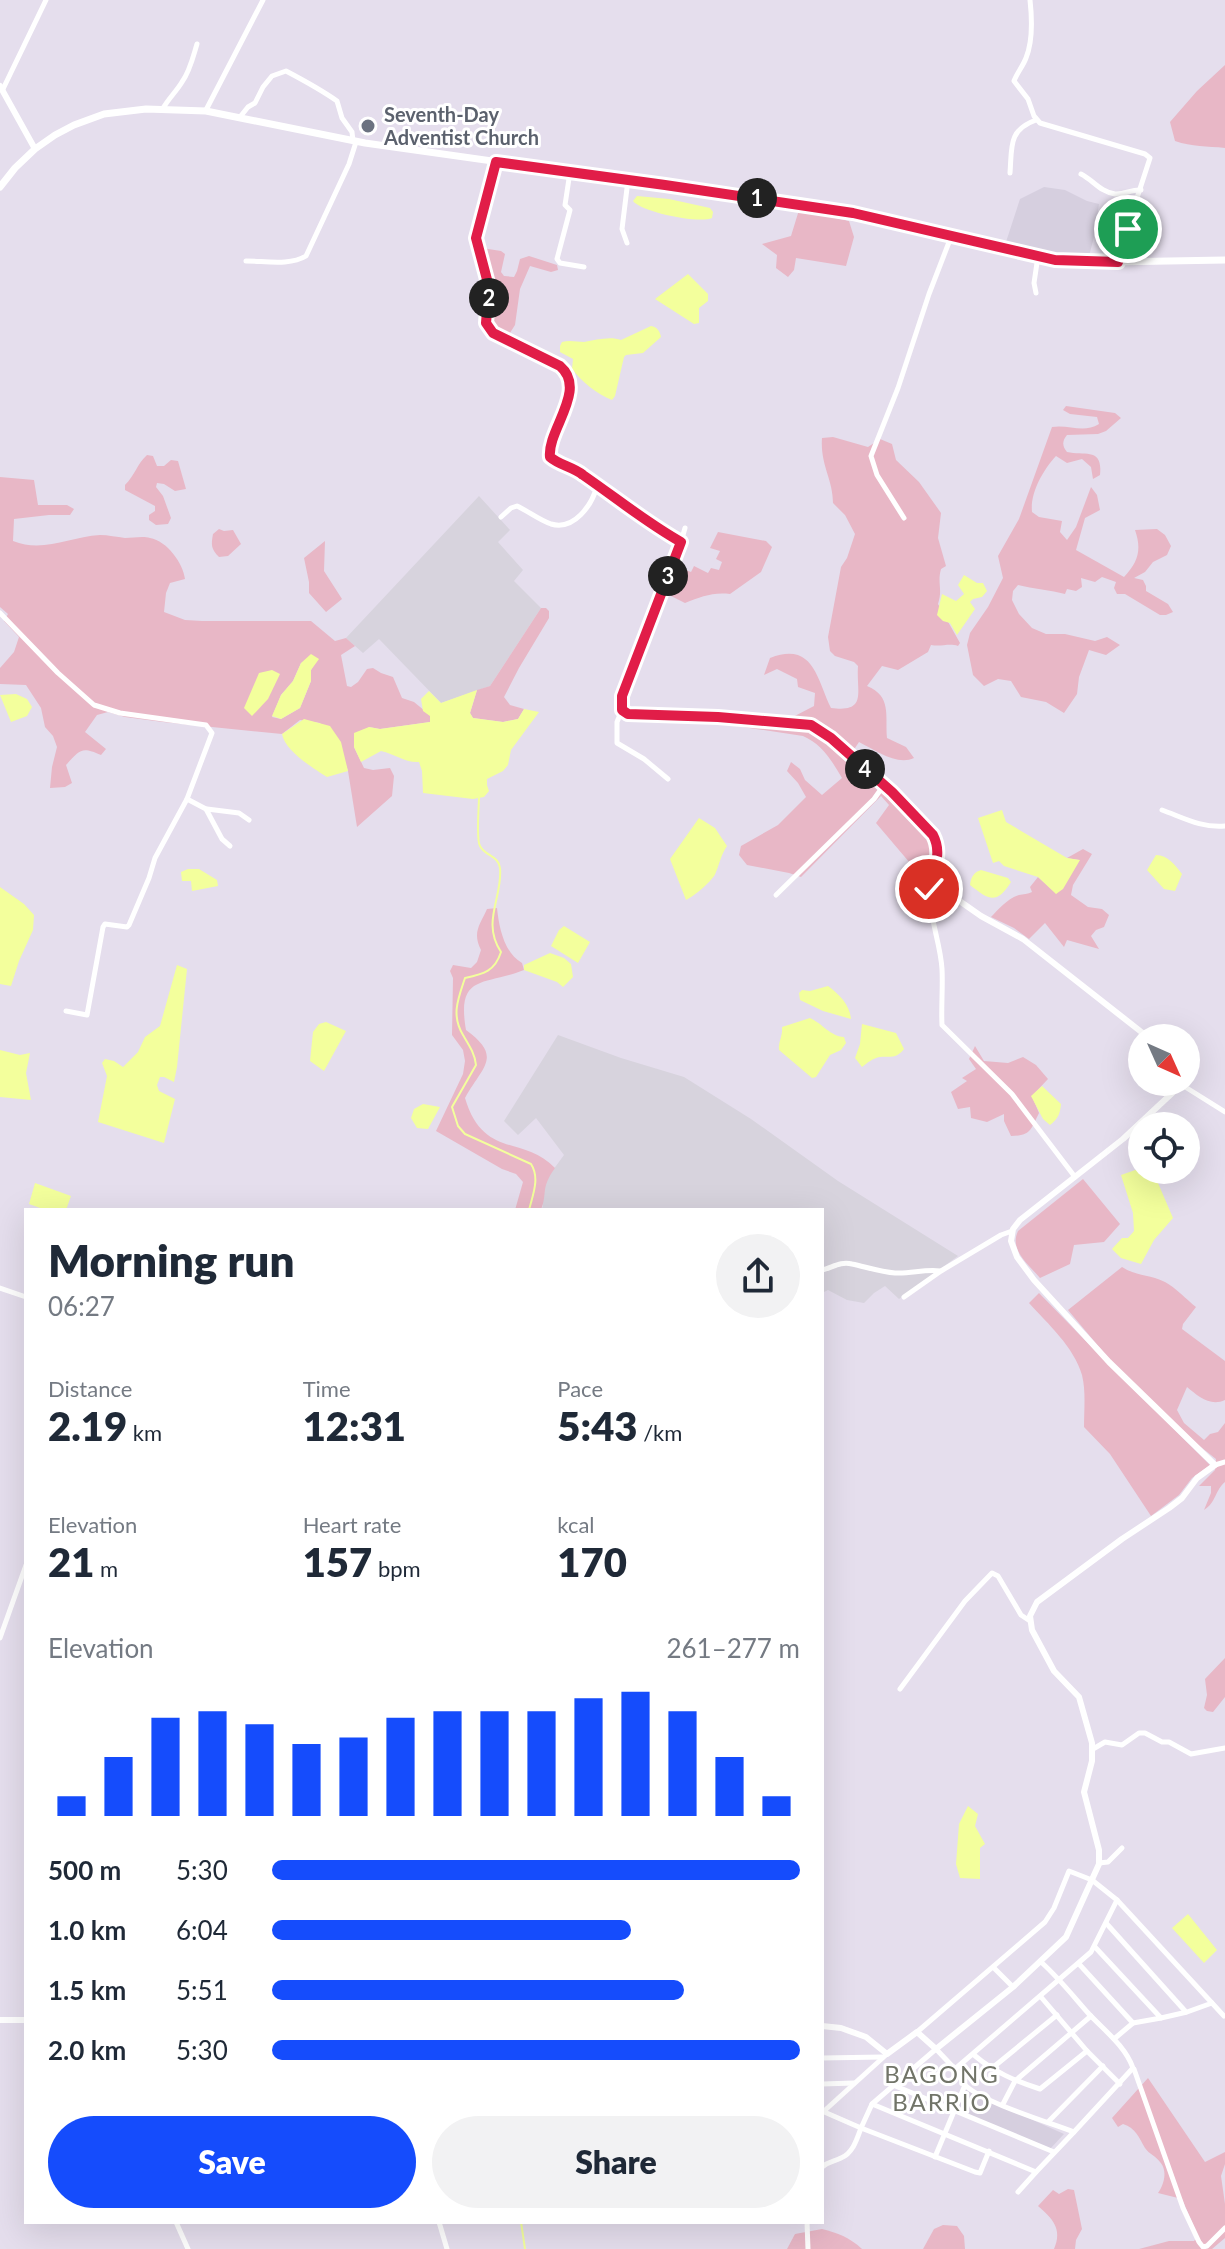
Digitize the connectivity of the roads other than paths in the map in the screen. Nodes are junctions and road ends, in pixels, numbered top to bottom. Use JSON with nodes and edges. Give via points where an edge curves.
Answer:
{"nodes":[{"id":1,"x":46,"y":0,"type":"edge"},
{"id":2,"x":263,"y":0,"type":"edge"},
{"id":3,"x":1030,"y":0,"type":"edge"},
{"id":4,"x":197,"y":44,"type":"dead end"},
{"id":5,"x":1,"y":88,"type":"edge"},
{"id":6,"x":162,"y":110,"type":"junction"},
{"id":7,"x":206,"y":111,"type":"junction"},
{"id":8,"x":240,"y":118,"type":"junction"},
{"id":9,"x":1036,"y":120,"type":"junction"},
{"id":10,"x":354,"y":141,"type":"junction"},
{"id":11,"x":35,"y":149,"type":"junction"},
{"id":12,"x":496,"y":162,"type":"junction"},
{"id":13,"x":570,"y":172,"type":"junction"},
{"id":14,"x":1010,"y":173,"type":"dead end"},
{"id":15,"x":1081,"y":174,"type":"dead end"},
{"id":16,"x":628,"y":180,"type":"junction"},
{"id":17,"x":0,"y":187,"type":"edge"},
{"id":18,"x":1141,"y":190,"type":"junction"},
{"id":19,"x":952,"y":236,"type":"junction"},
{"id":20,"x":627,"y":243,"type":"dead end"},
{"id":21,"x":1038,"y":256,"type":"junction"},
{"id":22,"x":1225,"y":260,"type":"edge"},
{"id":23,"x":246,"y":261,"type":"dead end"},
{"id":24,"x":1118,"y":262,"type":"junction"},
{"id":25,"x":584,"y":267,"type":"dead end"},
{"id":26,"x":1036,"y":293,"type":"dead end"},
{"id":27,"x":597,"y":486,"type":"junction"},
{"id":28,"x":501,"y":517,"type":"dead end"},
{"id":29,"x":904,"y":518,"type":"dead end"},
{"id":30,"x":685,"y":528,"type":"dead end"},
{"id":31,"x":681,"y":542,"type":"junction"},
{"id":32,"x":0,"y":614,"type":"edge"},
{"id":33,"x":622,"y":710,"type":"junction"},
{"id":34,"x":668,"y":779,"type":"dead end"},
{"id":35,"x":884,"y":785,"type":"junction"},
{"id":36,"x":187,"y":799,"type":"junction"},
{"id":37,"x":206,"y":809,"type":"junction"},
{"id":38,"x":1162,"y":810,"type":"dead end"},
{"id":39,"x":249,"y":820,"type":"dead end"},
{"id":40,"x":1225,"y":826,"type":"edge"},
{"id":41,"x":230,"y":846,"type":"dead end"},
{"id":42,"x":936,"y":869,"type":"junction"},
{"id":43,"x":776,"y":895,"type":"dead end"},
{"id":44,"x":66,"y":1011,"type":"dead end"},
{"id":45,"x":1131,"y":1024,"type":"edge"},
{"id":46,"x":1200,"y":1095,"type":"edge"},
{"id":47,"x":1170,"y":1096,"type":"edge"},
{"id":48,"x":1225,"y":1112,"type":"edge"},
{"id":49,"x":1075,"y":1177,"type":"junction"},
{"id":50,"x":1012,"y":1231,"type":"junction"},
{"id":51,"x":824,"y":1270,"type":"edge"},
{"id":52,"x":941,"y":1271,"type":"junction"},
{"id":53,"x":0,"y":1288,"type":"edge"},
{"id":54,"x":24,"y":1296,"type":"edge"},
{"id":55,"x":904,"y":1297,"type":"dead end"},
{"id":56,"x":1225,"y":1462,"type":"edge"},
{"id":57,"x":1215,"y":1465,"type":"junction"},
{"id":58,"x":24,"y":1571,"type":"edge"},
{"id":59,"x":1030,"y":1621,"type":"junction"},
{"id":60,"x":0,"y":1638,"type":"edge"},
{"id":61,"x":900,"y":1689,"type":"dead end"},
{"id":62,"x":1225,"y":1748,"type":"edge"},
{"id":63,"x":1093,"y":1749,"type":"junction"},
{"id":64,"x":1122,"y":1848,"type":"dead end"},
{"id":65,"x":1099,"y":1863,"type":"junction"},
{"id":66,"x":1092,"y":1880,"type":"junction"},
{"id":67,"x":1117,"y":1900,"type":"junction"},
{"id":68,"x":1106,"y":1923,"type":"junction"},
{"id":69,"x":1095,"y":1947,"type":"junction"},
{"id":70,"x":1041,"y":1962,"type":"junction"},
{"id":71,"x":1079,"y":1964,"type":"junction"},
{"id":72,"x":993,"y":1967,"type":"junction"},
{"id":73,"x":1060,"y":1979,"type":"junction"},
{"id":74,"x":1013,"y":1987,"type":"junction"},
{"id":75,"x":1041,"y":1997,"type":"junction"},
{"id":76,"x":1212,"y":2003,"type":"junction"},
{"id":77,"x":1187,"y":2012,"type":"junction"},
{"id":78,"x":1057,"y":2015,"type":"junction"},
{"id":79,"x":1091,"y":2016,"type":"junction"},
{"id":80,"x":1224,"y":2016,"type":"edge"},
{"id":81,"x":1161,"y":2018,"type":"junction"},
{"id":82,"x":0,"y":2020,"type":"edge"},
{"id":83,"x":24,"y":2020,"type":"edge"},
{"id":84,"x":1133,"y":2023,"type":"junction"},
{"id":85,"x":824,"y":2026,"type":"edge"},
{"id":86,"x":917,"y":2032,"type":"junction"},
{"id":87,"x":1072,"y":2033,"type":"junction"},
{"id":88,"x":1114,"y":2039,"type":"junction"},
{"id":89,"x":936,"y":2049,"type":"junction"},
{"id":90,"x":1087,"y":2051,"type":"junction"},
{"id":91,"x":974,"y":2055,"type":"junction"},
{"id":92,"x":885,"y":2056,"type":"junction"},
{"id":93,"x":824,"y":2058,"type":"edge"},
{"id":94,"x":1103,"y":2066,"type":"junction"},
{"id":95,"x":1133,"y":2068,"type":"junction"},
{"id":96,"x":955,"y":2069,"type":"junction"},
{"id":97,"x":991,"y":2069,"type":"junction"},
{"id":98,"x":1015,"y":2081,"type":"junction"},
{"id":99,"x":855,"y":2083,"type":"junction"},
{"id":100,"x":824,"y":2084,"type":"edge"},
{"id":101,"x":1120,"y":2084,"type":"junction"},
{"id":102,"x":893,"y":2085,"type":"junction"},
{"id":103,"x":965,"y":2085,"type":"junction"},
{"id":104,"x":872,"y":2104,"type":"junction"},
{"id":105,"x":1003,"y":2104,"type":"junction"},
{"id":106,"x":824,"y":2111,"type":"edge"},
{"id":107,"x":954,"y":2111,"type":"junction"},
{"id":108,"x":824,"y":2112,"type":"edge"},
{"id":109,"x":1048,"y":2122,"type":"junction"},
{"id":110,"x":861,"y":2128,"type":"junction"},
{"id":111,"x":1074,"y":2132,"type":"junction"},
{"id":112,"x":945,"y":2133,"type":"junction"},
{"id":113,"x":989,"y":2151,"type":"junction"},
{"id":114,"x":1054,"y":2152,"type":"junction"},
{"id":115,"x":935,"y":2157,"type":"junction"},
{"id":116,"x":824,"y":2165,"type":"edge"},
{"id":117,"x":1036,"y":2172,"type":"junction"},
{"id":118,"x":1018,"y":2192,"type":"dead end"},
{"id":119,"x":177,"y":2224,"type":"edge"},
{"id":120,"x":440,"y":2224,"type":"edge"},
{"id":121,"x":807,"y":2224,"type":"edge"},
{"id":122,"x":1225,"y":2228,"type":"edge"},
{"id":123,"x":188,"y":2249,"type":"edge"},
{"id":124,"x":447,"y":2249,"type":"edge"},
{"id":125,"x":808,"y":2249,"type":"edge"}],
"edges":[{"from":1,"to":5,"type":"street"},
{"from":2,"to":7,"type":"street"},
{"from":3,"to":9,"type":"street","via":[[1030,45],[1014,81]]},
{"from":4,"to":6,"type":"street","via":[[182,83]]},
{"from":5,"to":11,"type":"street"},
{"from":6,"to":7,"type":"main road"},
{"from":6,"to":11,"type":"main road","via":[[104,114],[65,129]]},
{"from":7,"to":8,"type":"main road"},
{"from":8,"to":10,"type":"main road"},
{"from":8,"to":10,"type":"street","via":[[272,76],[289,72],[337,101]]},
{"from":9,"to":14,"type":"street","via":[[1014,136]]},
{"from":9,"to":18,"type":"street","via":[[1149,156]]},
{"from":10,"to":12,"type":"main road"},
{"from":10,"to":23,"type":"street","via":[[349,164],[306,256],[287,262]]},
{"from":11,"to":17,"type":"main road"},
{"from":12,"to":13,"type":"main road"},
{"from":12,"to":27,"type":"street","via":[[476,238],[488,280],[487,326],[565,371],[566,407],[550,455]]},
{"from":13,"to":16,"type":"main road"},
{"from":13,"to":25,"type":"street","via":[[565,205],[570,210],[557,259]]},
{"from":15,"to":18,"type":"street","via":[[1114,194]]},
{"from":16,"to":19,"type":"main road","via":[[853,213]]},
{"from":16,"to":20,"type":"street","via":[[622,229]]},
{"from":18,"to":24,"type":"street"},
{"from":19,"to":21,"type":"main road"},
{"from":19,"to":29,"type":"street","via":[[871,456]]},
{"from":21,"to":24,"type":"main road"},
{"from":21,"to":26,"type":"street"},
{"from":22,"to":24,"type":"main road"},
{"from":27,"to":28,"type":"street","via":[[587,507],[563,524],[552,524],[518,506]]},
{"from":27,"to":31,"type":"street"},
{"from":30,"to":31,"type":"street"},
{"from":31,"to":33,"type":"street","via":[[622,696]]},
{"from":32,"to":36,"type":"street","via":[[94,705],[210,728]]},
{"from":33,"to":34,"type":"street","via":[[617,743]]},
{"from":33,"to":35,"type":"street","via":[[811,725]]},
{"from":35,"to":42,"type":"street","via":[[933,835]]},
{"from":35,"to":43,"type":"street"},
{"from":36,"to":37,"type":"street"},
{"from":36,"to":44,"type":"street","via":[[155,858],[129,925],[103,927],[87,1015]]},
{"from":37,"to":39,"type":"street","via":[[239,813]]},
{"from":37,"to":41,"type":"street"},
{"from":38,"to":40,"type":"street","via":[[1194,824]]},
{"from":42,"to":45,"type":"street","via":[[957,900],[1023,939]]},
{"from":42,"to":49,"type":"street","via":[[929,900],[942,966],[942,1025],[1019,1102]]},
{"from":46,"to":48,"type":"street"},
{"from":47,"to":49,"type":"street"},
{"from":49,"to":50,"type":"street"},
{"from":50,"to":52,"type":"street"},
{"from":50,"to":57,"type":"street","via":[[1017,1257],[1040,1288]]},
{"from":51,"to":52,"type":"street","via":[[848,1263],[892,1273]]},
{"from":52,"to":55,"type":"street"},
{"from":53,"to":54,"type":"street"},
{"from":56,"to":57,"type":"street"},
{"from":57,"to":59,"type":"street","via":[[1182,1498],[1037,1602]]},
{"from":58,"to":60,"type":"street"},
{"from":59,"to":61,"type":"street","via":[[992,1573]]},
{"from":59,"to":63,"type":"street","via":[[1049,1664],[1079,1697]]},
{"from":62,"to":63,"type":"street","via":[[1191,1754],[1139,1733],[1122,1745],[1105,1742]]},
{"from":63,"to":65,"type":"street","via":[[1084,1792]]},
{"from":64,"to":65,"type":"street","via":[[1108,1862]]},
{"from":65,"to":66,"type":"street"},
{"from":66,"to":67,"type":"street"},
{"from":66,"to":70,"type":"street","via":[[1068,1933]]},
{"from":66,"to":72,"type":"street","via":[[1069,1871],[1045,1922]]},
{"from":67,"to":68,"type":"street"},
{"from":67,"to":76,"type":"street"},
{"from":68,"to":69,"type":"street"},
{"from":68,"to":77,"type":"street"},
{"from":69,"to":71,"type":"street"},
{"from":69,"to":81,"type":"street"},
{"from":70,"to":73,"type":"street"},
{"from":70,"to":74,"type":"street"},
{"from":71,"to":73,"type":"street"},
{"from":71,"to":84,"type":"street"},
{"from":72,"to":74,"type":"street"},
{"from":72,"to":86,"type":"street"},
{"from":73,"to":75,"type":"street"},
{"from":73,"to":79,"type":"street"},
{"from":74,"to":89,"type":"street"},
{"from":75,"to":78,"type":"street"},
{"from":75,"to":91,"type":"street"},
{"from":76,"to":77,"type":"street"},
{"from":76,"to":80,"type":"street"},
{"from":77,"to":81,"type":"street"},
{"from":78,"to":87,"type":"street"},
{"from":78,"to":97,"type":"street"},
{"from":79,"to":87,"type":"street"},
{"from":79,"to":88,"type":"street"},
{"from":81,"to":84,"type":"street"},
{"from":82,"to":83,"type":"street"},
{"from":84,"to":88,"type":"street"},
{"from":85,"to":92,"type":"street","via":[[866,2037]]},
{"from":86,"to":89,"type":"street"},
{"from":86,"to":92,"type":"street"},
{"from":87,"to":90,"type":"street"},
{"from":87,"to":98,"type":"street"},
{"from":88,"to":95,"type":"street"},
{"from":89,"to":96,"type":"street"},
{"from":89,"to":102,"type":"street"},
{"from":90,"to":94,"type":"street"},
{"from":90,"to":98,"type":"street","via":[[1041,2089]]},
{"from":91,"to":96,"type":"street"},
{"from":91,"to":97,"type":"street"},
{"from":92,"to":93,"type":"street"},
{"from":92,"to":99,"type":"street"},
{"from":94,"to":101,"type":"street"},
{"from":94,"to":109,"type":"street"},
{"from":95,"to":101,"type":"street"},
{"from":95,"to":122,"type":"street","via":[[1199,2242],[1207,2246]]},
{"from":96,"to":103,"type":"street"},
{"from":97,"to":98,"type":"street"},
{"from":98,"to":105,"type":"street"},
{"from":99,"to":100,"type":"street"},
{"from":99,"to":106,"type":"street"},
{"from":101,"to":111,"type":"street"},
{"from":102,"to":104,"type":"street"},
{"from":102,"to":107,"type":"street"},
{"from":103,"to":105,"type":"street"},
{"from":103,"to":107,"type":"street"},
{"from":104,"to":110,"type":"street"},
{"from":104,"to":112,"type":"street"},
{"from":105,"to":109,"type":"street"},
{"from":107,"to":112,"type":"street"},
{"from":107,"to":114,"type":"street"},
{"from":108,"to":110,"type":"street"},
{"from":109,"to":111,"type":"street"},
{"from":110,"to":115,"type":"street"},
{"from":110,"to":116,"type":"street","via":[[849,2153]]},
{"from":111,"to":114,"type":"street"},
{"from":112,"to":113,"type":"street"},
{"from":112,"to":115,"type":"street"},
{"from":113,"to":115,"type":"street","via":[[980,2173]]},
{"from":113,"to":117,"type":"street"},
{"from":114,"to":117,"type":"street"},
{"from":117,"to":118,"type":"street"},
{"from":119,"to":123,"type":"street"},
{"from":120,"to":124,"type":"street"},
{"from":121,"to":125,"type":"street"}]}
